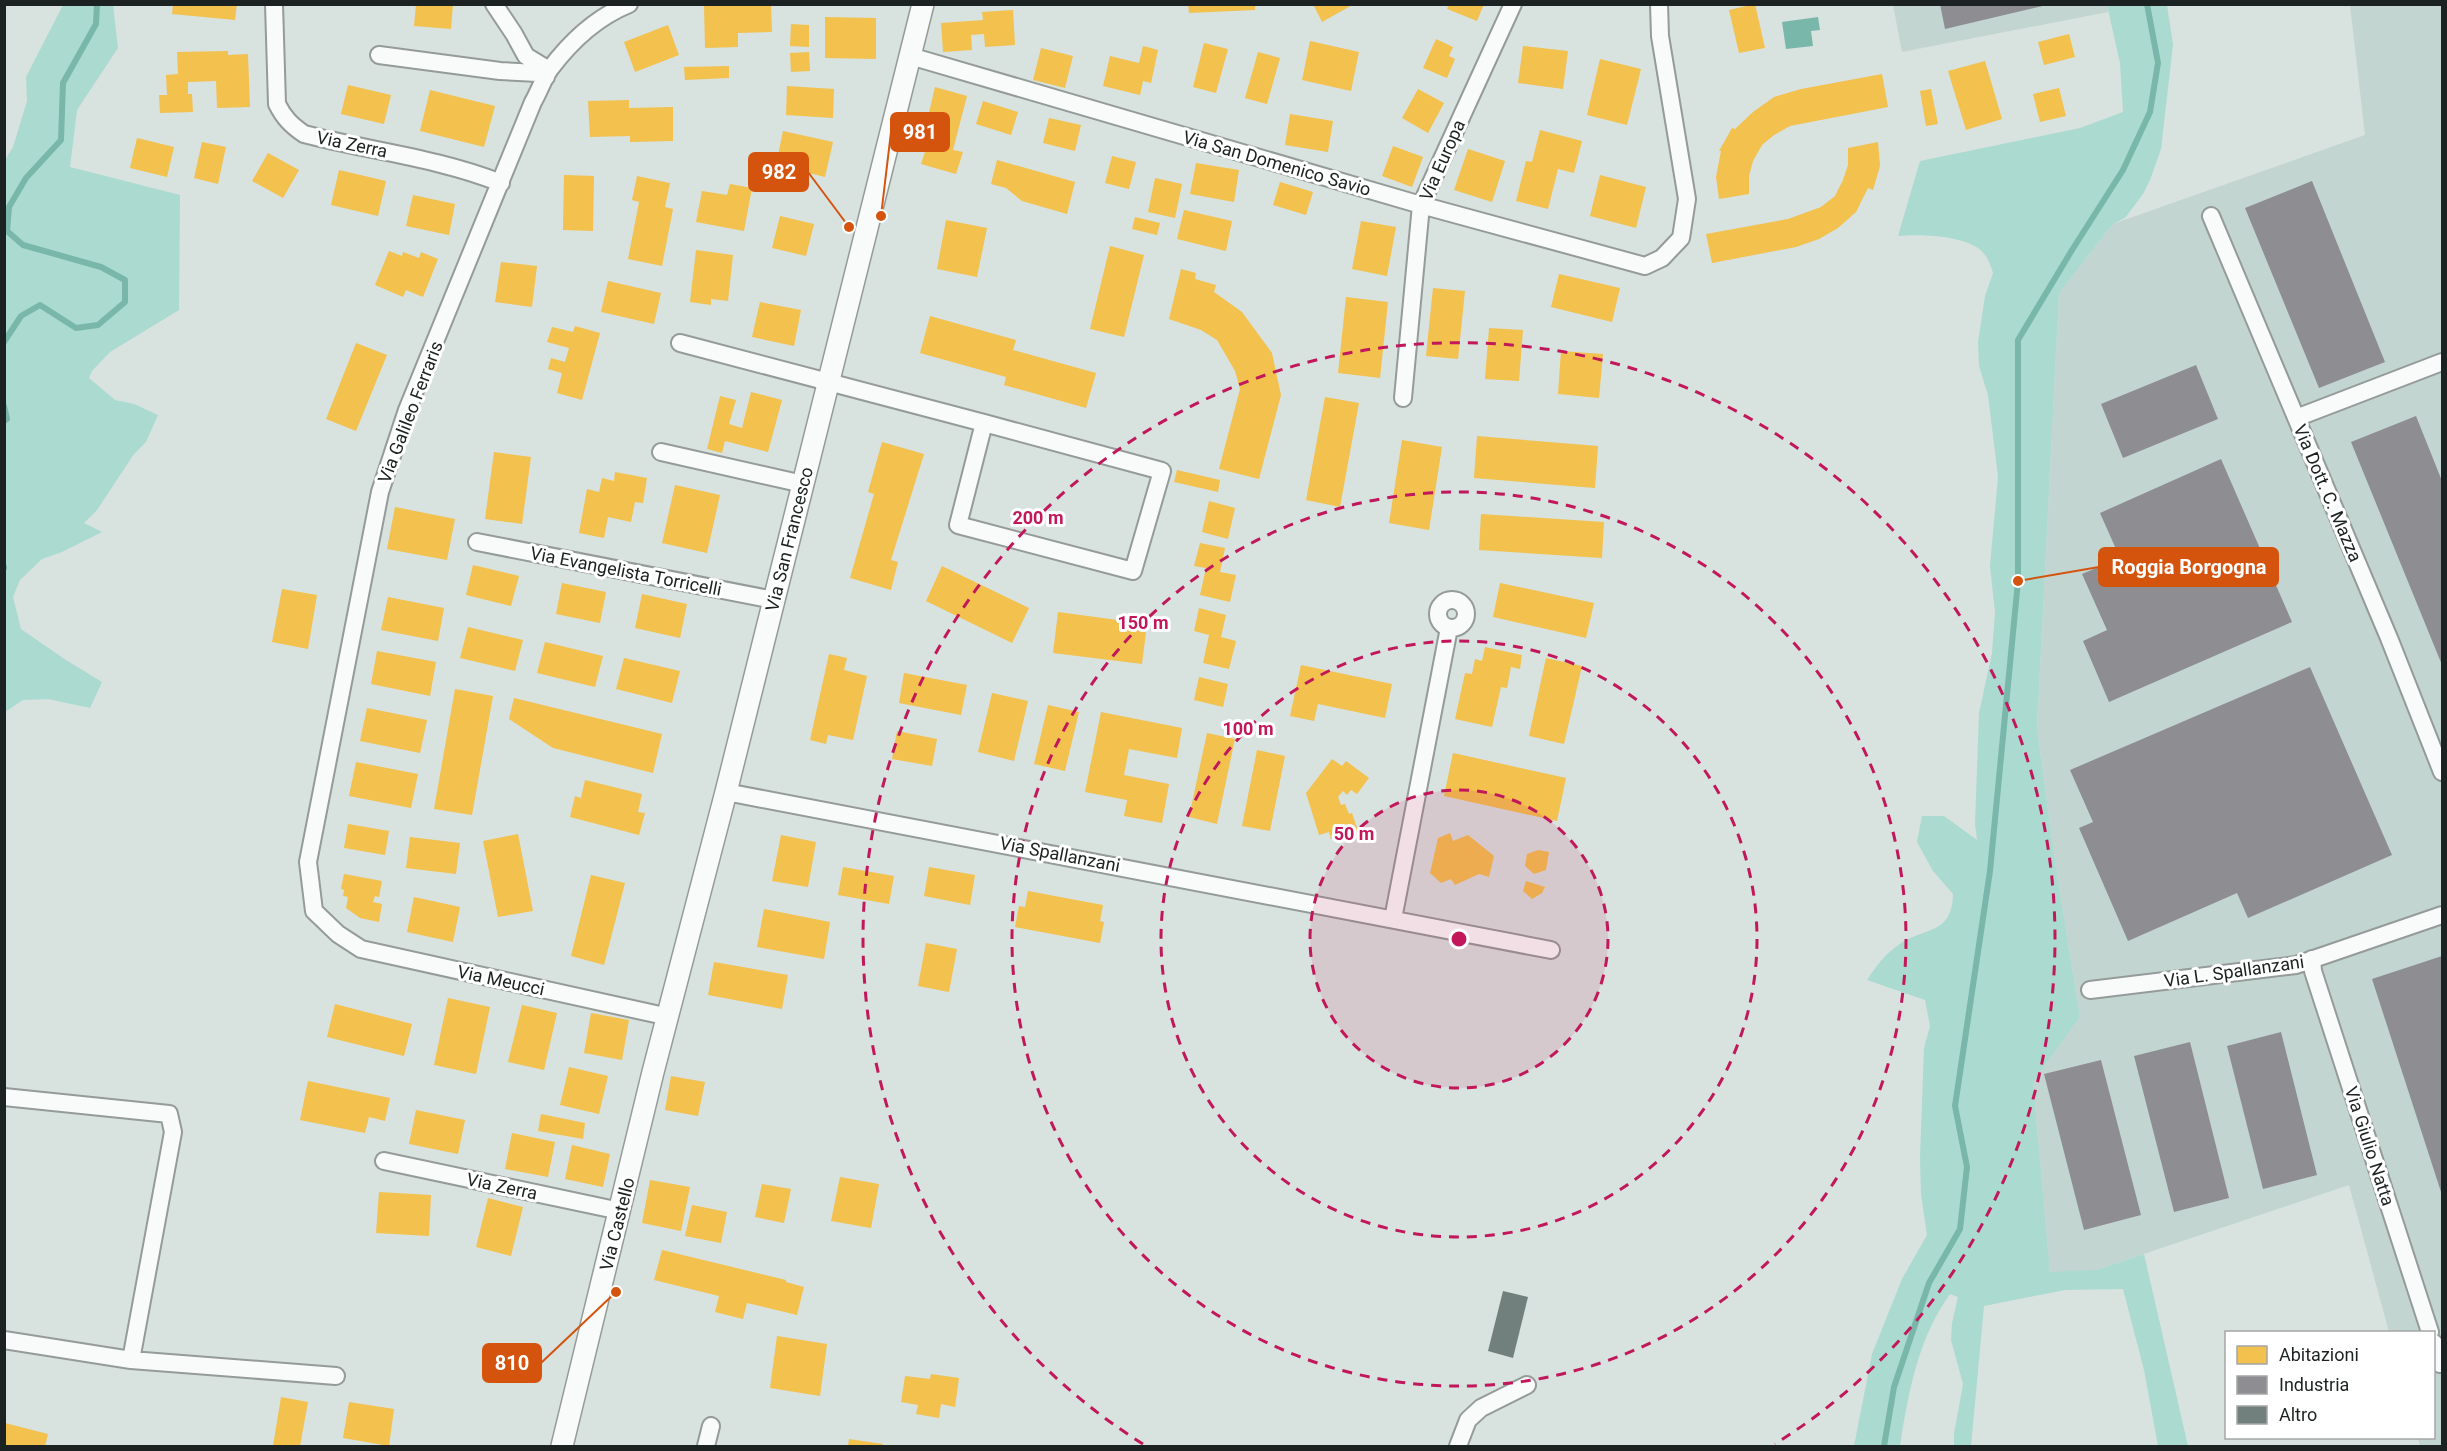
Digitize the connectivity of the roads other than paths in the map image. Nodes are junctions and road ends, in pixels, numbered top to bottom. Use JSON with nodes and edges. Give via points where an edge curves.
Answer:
{"nodes":[{"id":1,"x":274,"y":4,"type":"edge"},
{"id":2,"x":494,"y":4,"type":"edge"},
{"id":3,"x":629,"y":4,"type":"edge"},
{"id":4,"x":923,"y":4,"type":"edge"},
{"id":5,"x":1513,"y":4,"type":"edge"},
{"id":6,"x":1659,"y":4,"type":"edge"},
{"id":7,"x":379,"y":55,"type":"dead end"},
{"id":8,"x":910,"y":56,"type":"junction"},
{"id":9,"x":548,"y":74,"type":"junction"},
{"id":10,"x":501,"y":183,"type":"junction"},
{"id":11,"x":1421,"y":205,"type":"junction"},
{"id":12,"x":2211,"y":216,"type":"dead end"},
{"id":13,"x":680,"y":343,"type":"dead end"},
{"id":14,"x":2442,"y":362,"type":"edge"},
{"id":15,"x":828,"y":383,"type":"junction"},
{"id":16,"x":1403,"y":398,"type":"dead end"},
{"id":17,"x":2296,"y":418,"type":"junction"},
{"id":18,"x":984,"y":423,"type":"junction"},
{"id":19,"x":661,"y":452,"type":"dead end"},
{"id":20,"x":803,"y":484,"type":"junction"},
{"id":21,"x":477,"y":542,"type":"dead end"},
{"id":22,"x":774,"y":600,"type":"junction"},
{"id":23,"x":1449,"y":628,"type":"dead end"},
{"id":24,"x":2442,"y":772,"type":"edge"},
{"id":25,"x":726,"y":792,"type":"junction"},
{"id":26,"x":2442,"y":915,"type":"edge"},
{"id":27,"x":1393,"y":919,"type":"junction"},
{"id":28,"x":338,"y":934,"type":"joint"},
{"id":29,"x":1551,"y":950,"type":"dead end"},
{"id":30,"x":2312,"y":959,"type":"junction"},
{"id":31,"x":2090,"y":990,"type":"dead end"},
{"id":32,"x":669,"y":1017,"type":"junction"},
{"id":33,"x":653,"y":1072,"type":"joint"},
{"id":34,"x":4,"y":1097,"type":"edge"},
{"id":35,"x":384,"y":1161,"type":"dead end"},
{"id":36,"x":620,"y":1211,"type":"junction"},
{"id":37,"x":2430,"y":1331,"type":"edge"},
{"id":38,"x":4,"y":1340,"type":"edge"},
{"id":39,"x":2435,"y":1349,"type":"edge"},
{"id":40,"x":131,"y":1360,"type":"junction"},
{"id":41,"x":2440,"y":1364,"type":"dead end"},
{"id":42,"x":336,"y":1376,"type":"dead end"},
{"id":43,"x":1527,"y":1385,"type":"dead end"},
{"id":44,"x":711,"y":1426,"type":"dead end"},
{"id":45,"x":562,"y":1446,"type":"edge"},
{"id":46,"x":706,"y":1446,"type":"edge"},
{"id":47,"x":1458,"y":1446,"type":"edge"}],
"edges":[{"from":1,"to":10,"type":"street","name":"Via Zerra","via":[[277,104],[291,125],[313,136],[416,158]]},
{"from":2,"to":9,"type":"street","via":[[526,56]]},
{"from":3,"to":9,"type":"street","name":"Via Galileo Ferraris","via":[[582,33]]},
{"from":4,"to":8,"type":"street","name":"Via San Francesco"},
{"from":5,"to":11,"type":"street","name":"Via Europa"},
{"from":6,"to":11,"type":"street","name":"Via San Domenico Savio","via":[[1660,36],[1687,199],[1681,238],[1662,258],[1645,266]]},
{"from":7,"to":9,"type":"street"},
{"from":8,"to":11,"type":"street","name":"Via San Domenico Savio"},
{"from":8,"to":15,"type":"street","name":"Via San Francesco"},
{"from":9,"to":10,"type":"street","name":"Via Galileo Ferraris"},
{"from":10,"to":28,"type":"street","name":"Via Galileo Ferraris","via":[[408,410],[380,492],[308,862],[314,911]]},
{"from":11,"to":16,"type":"street","name":"Via Europa"},
{"from":12,"to":17,"type":"street","name":"Via Dott. C. Mazza"},
{"from":13,"to":15,"type":"street"},
{"from":14,"to":17,"type":"street"},
{"from":15,"to":18,"type":"street"},
{"from":15,"to":20,"type":"street","name":"Via San Francesco"},
{"from":17,"to":24,"type":"street","name":"Via Dott. C. Mazza"},
{"from":18,"to":18,"type":"street","via":[[958,525],[1133,571],[1162,471]]},
{"from":19,"to":20,"type":"street"},
{"from":20,"to":22,"type":"street","name":"Via San Francesco"},
{"from":21,"to":22,"type":"street","name":"Via Evangelista Torricelli"},
{"from":22,"to":25,"type":"street","name":"Via San Francesco"},
{"from":23,"to":27,"type":"street"},
{"from":25,"to":27,"type":"street","name":"Via Spallanzani"},
{"from":25,"to":32,"type":"street","name":"Via San Francesco"},
{"from":26,"to":30,"type":"street","name":"Via L. Spallanzani"},
{"from":27,"to":29,"type":"street","name":"Via Spallanzani"},
{"from":28,"to":32,"type":"street","name":"Via Meucci","via":[[361,950]]},
{"from":30,"to":31,"type":"street","name":"Via L. Spallanzani","via":[[2296,965]]},
{"from":30,"to":37,"type":"street","name":"Via Giulio Natta"},
{"from":32,"to":33,"type":"street","name":"Via San Francesco"},
{"from":33,"to":36,"type":"street","name":"Via Castello"},
{"from":34,"to":40,"type":"street","via":[[169,1114],[173,1132]]},
{"from":35,"to":36,"type":"street","name":"Via Zerra"},
{"from":36,"to":45,"type":"street","name":"Via Castello"},
{"from":38,"to":40,"type":"street"},
{"from":39,"to":41,"type":"street"},
{"from":40,"to":42,"type":"street"},
{"from":43,"to":47,"type":"street","via":[[1481,1408],[1468,1420]]},
{"from":44,"to":46,"type":"street"}]}
